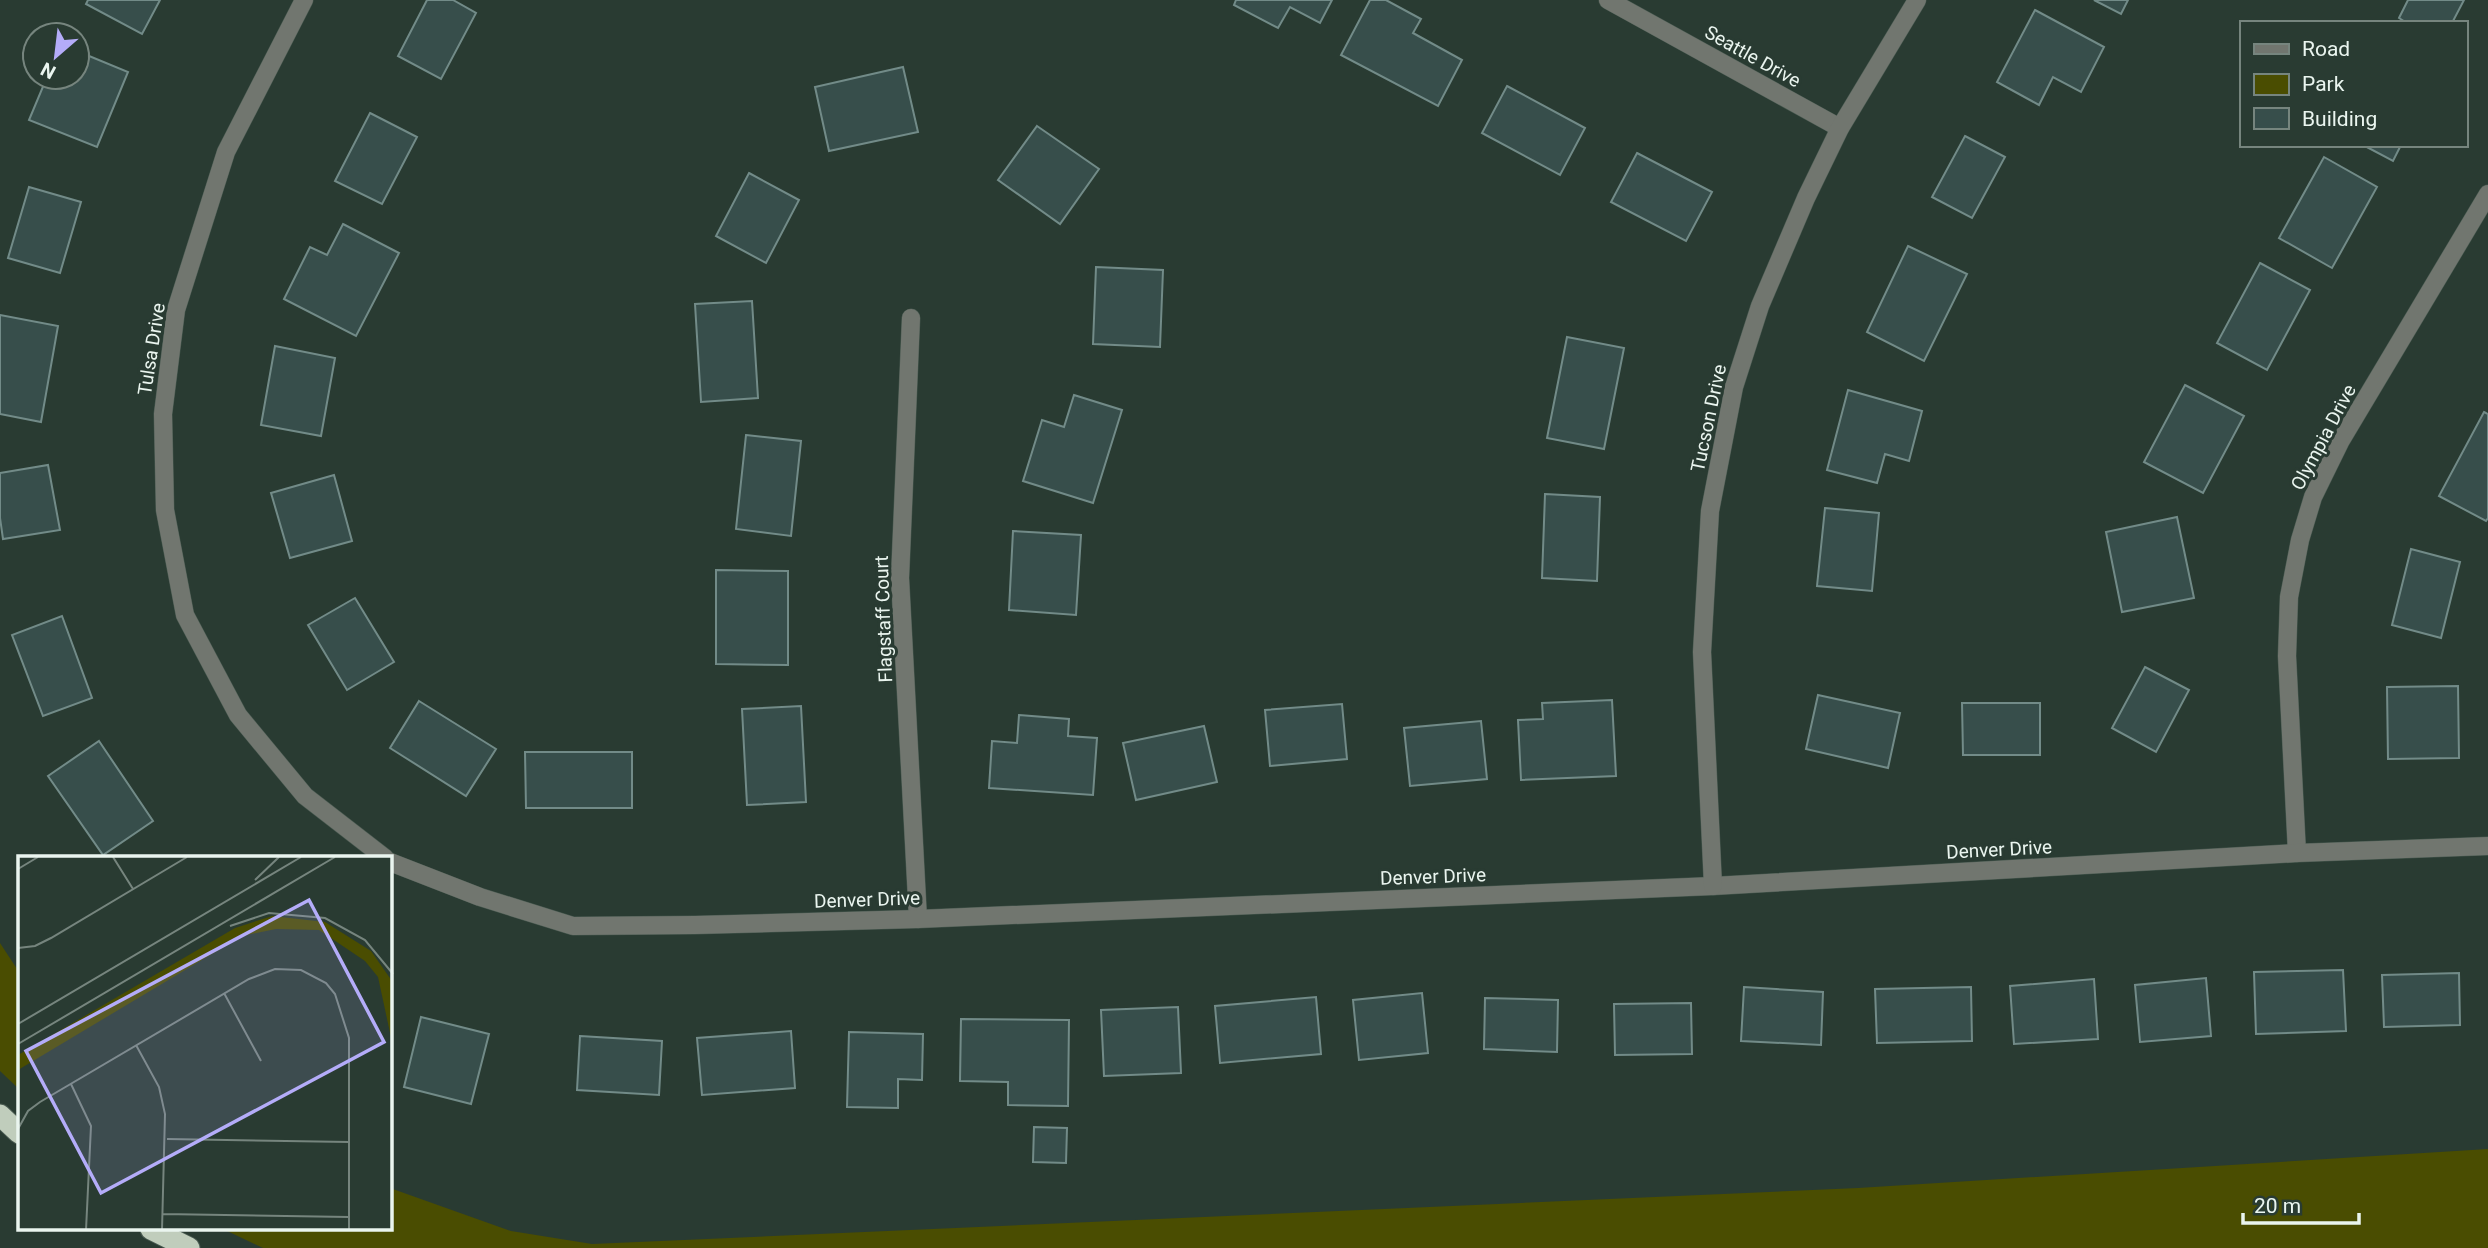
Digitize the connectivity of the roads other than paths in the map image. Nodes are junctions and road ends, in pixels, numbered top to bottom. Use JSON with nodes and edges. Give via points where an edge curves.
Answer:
{"nodes":[{"id":1,"x":304,"y":0,"type":"edge"},
{"id":2,"x":1608,"y":0,"type":"edge"},
{"id":3,"x":1917,"y":0,"type":"edge"},
{"id":4,"x":1840,"y":128,"type":"junction"},
{"id":5,"x":2488,"y":194,"type":"edge"},
{"id":6,"x":911,"y":318,"type":"dead end"},
{"id":7,"x":2488,"y":846,"type":"edge"},
{"id":8,"x":2297,"y":853,"type":"junction"},
{"id":9,"x":382,"y":856,"type":"edge"},
{"id":10,"x":392,"y":863,"type":"edge"},
{"id":11,"x":1713,"y":886,"type":"junction"},
{"id":12,"x":918,"y":919,"type":"junction"},
{"id":13,"x":0,"y":1115,"type":"edge"},
{"id":14,"x":18,"y":1132,"type":"edge"},
{"id":15,"x":154,"y":1230,"type":"edge"},
{"id":16,"x":189,"y":1248,"type":"edge"}],
"edges":[{"from":1,"to":9,"type":"street","name":"Tulsa Drive","via":[[226,152],[176,310],[163,414],[165,510],[185,615],[238,715],[304,796]]},
{"from":2,"to":4,"type":"street","name":"Seattle Drive"},
{"from":3,"to":4,"type":"street","name":"Tucson Drive"},
{"from":4,"to":11,"type":"street","name":"Tucson Drive","via":[[1760,306],[1734,387],[1710,511],[1702,652]]},
{"from":5,"to":8,"type":"street","name":"Olympia Drive","via":[[2340,442],[2313,497],[2300,540],[2289,597],[2287,656]]},
{"from":6,"to":12,"type":"street","name":"Flagstaff Court","via":[[900,578]]},
{"from":7,"to":8,"type":"street","name":"Denver Drive"},
{"from":8,"to":11,"type":"street","name":"Denver Drive"},
{"from":10,"to":12,"type":"street","name":"Denver Drive","via":[[573,926]]},
{"from":11,"to":12,"type":"street","name":"Denver Drive"},
{"from":13,"to":14,"type":"highway"},
{"from":15,"to":16,"type":"highway"}]}
